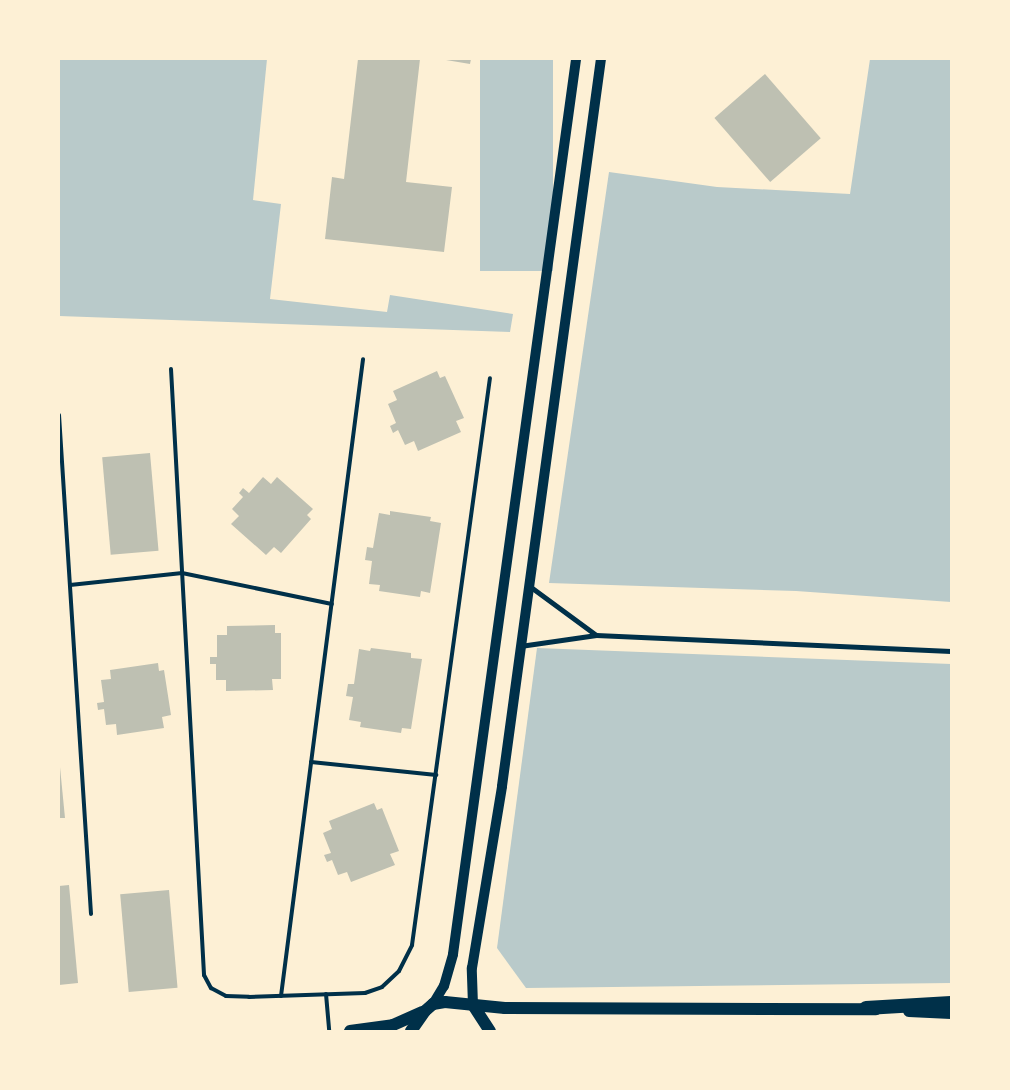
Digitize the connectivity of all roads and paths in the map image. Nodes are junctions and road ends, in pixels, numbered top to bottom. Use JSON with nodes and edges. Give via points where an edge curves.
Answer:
{"nodes":[{"id":1,"x":576,"y":59,"type":"edge"},
{"id":2,"x":601,"y":59,"type":"edge"},
{"id":3,"x":363,"y":359,"type":"dead end"},
{"id":4,"x":171,"y":369,"type":"dead end"},
{"id":5,"x":490,"y":378,"type":"dead end"},
{"id":6,"x":59,"y":415,"type":"edge"},
{"id":7,"x":182,"y":573,"type":"junction"},
{"id":8,"x":528,"y":584,"type":"junction"},
{"id":9,"x":70,"y":585,"type":"junction"},
{"id":10,"x":332,"y":604,"type":"junction"},
{"id":11,"x":596,"y":635,"type":"junction"},
{"id":12,"x":519,"y":646,"type":"junction"},
{"id":13,"x":951,"y":651,"type":"edge"},
{"id":14,"x":311,"y":762,"type":"junction"},
{"id":15,"x":436,"y":775,"type":"junction"},
{"id":16,"x":91,"y":914,"type":"dead end"},
{"id":17,"x":326,"y":994,"type":"junction"},
{"id":18,"x":281,"y":996,"type":"junction"},
{"id":19,"x":951,"y":1003,"type":"edge"},
{"id":20,"x":473,"y":1006,"type":"junction"},
{"id":21,"x":429,"y":1008,"type":"junction"},
{"id":22,"x":866,"y":1008,"type":"junction"},
{"id":23,"x":951,"y":1013,"type":"edge"},
{"id":24,"x":329,"y":1031,"type":"edge"},
{"id":25,"x":350,"y":1031,"type":"edge"},
{"id":26,"x":411,"y":1031,"type":"edge"},
{"id":27,"x":490,"y":1031,"type":"edge"}],
"edges":[{"from":1,"to":21,"type":"main road","via":[[453,954],[444,986]]},
{"from":2,"to":8,"type":"main road"},
{"from":3,"to":10,"type":"lane"},
{"from":4,"to":7,"type":"lane"},
{"from":5,"to":15,"type":"lane"},
{"from":6,"to":9,"type":"lane"},
{"from":7,"to":9,"type":"lane"},
{"from":7,"to":10,"type":"lane"},
{"from":7,"to":18,"type":"lane","via":[[204,975],[211,988],[226,996]]},
{"from":8,"to":11,"type":"street"},
{"from":8,"to":12,"type":"main road"},
{"from":9,"to":16,"type":"lane"},
{"from":10,"to":14,"type":"lane"},
{"from":11,"to":12,"type":"street"},
{"from":11,"to":13,"type":"street"},
{"from":12,"to":20,"type":"main road","via":[[502,786],[472,968]]},
{"from":14,"to":15,"type":"lane"},
{"from":14,"to":18,"type":"lane"},
{"from":15,"to":17,"type":"lane","via":[[412,945],[399,971],[382,987],[366,993]]},
{"from":17,"to":18,"type":"lane"},
{"from":17,"to":24,"type":"lane"},
{"from":19,"to":22,"type":"highway"},
{"from":20,"to":21,"type":"main road","via":[[457,1002]]},
{"from":20,"to":22,"type":"main road"},
{"from":20,"to":27,"type":"main road"},
{"from":21,"to":25,"type":"main road","via":[[393,1025]]},
{"from":21,"to":26,"type":"main road"},
{"from":22,"to":23,"type":"main road"}]}
